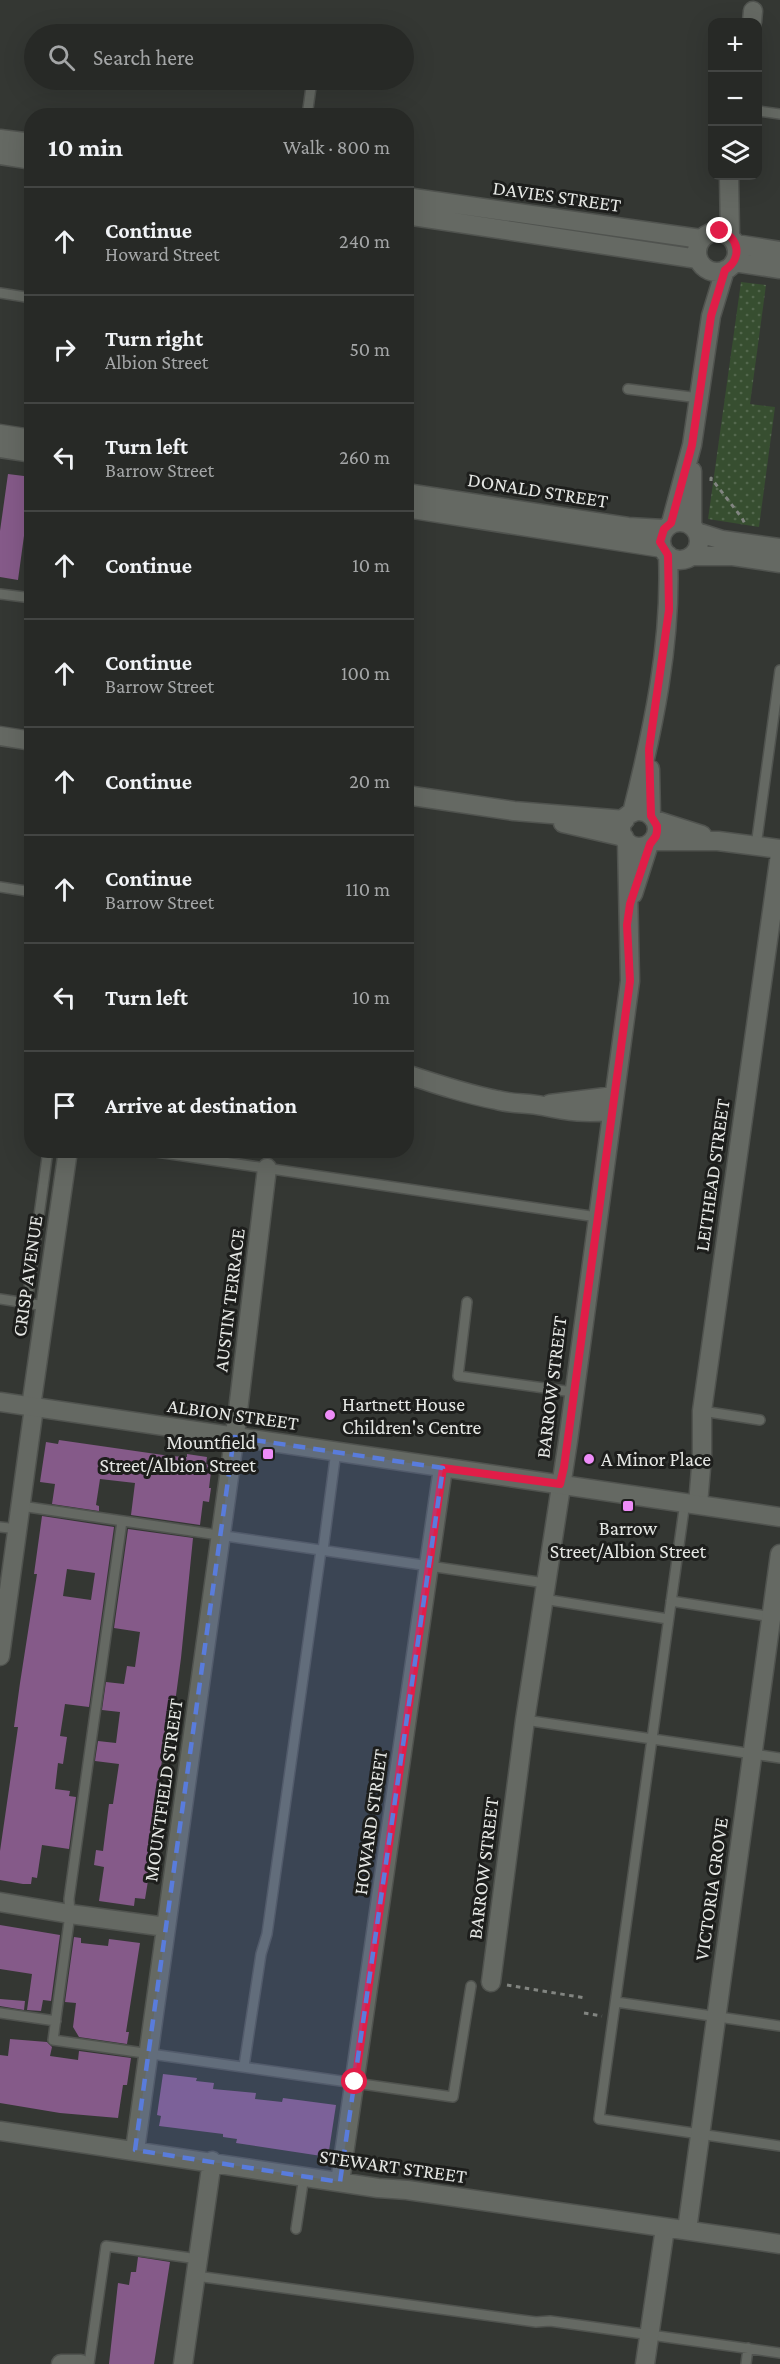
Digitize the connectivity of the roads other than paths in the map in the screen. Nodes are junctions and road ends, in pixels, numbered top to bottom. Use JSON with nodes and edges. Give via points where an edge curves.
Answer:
{"nodes":[{"id":1,"x":311,"y":90,"type":"edge"},
{"id":2,"x":308,"y":108,"type":"edge"},
{"id":3,"x":762,"y":112,"type":"edge"},
{"id":4,"x":780,"y":114,"type":"edge"},
{"id":5,"x":0,"y":139,"type":"edge"},
{"id":6,"x":24,"y":142,"type":"edge"},
{"id":7,"x":0,"y":155,"type":"edge"},
{"id":8,"x":24,"y":159,"type":"edge"},
{"id":9,"x":728,"y":180,"type":"edge"},
{"id":10,"x":414,"y":198,"type":"edge"},
{"id":11,"x":414,"y":216,"type":"edge"},
{"id":12,"x":705,"y":236,"type":"junction"},
{"id":13,"x":780,"y":251,"type":"edge"},
{"id":14,"x":731,"y":253,"type":"junction"},
{"id":15,"x":701,"y":263,"type":"junction"},
{"id":16,"x":780,"y":269,"type":"edge"},
{"id":17,"x":0,"y":294,"type":"edge"},
{"id":18,"x":24,"y":297,"type":"edge"},
{"id":19,"x":711,"y":316,"type":"junction"},
{"id":20,"x":628,"y":389,"type":"dead end"},
{"id":21,"x":699,"y":398,"type":"junction"},
{"id":22,"x":0,"y":434,"type":"edge"},
{"id":23,"x":24,"y":438,"type":"edge"},
{"id":24,"x":692,"y":445,"type":"junction"},
{"id":25,"x":0,"y":448,"type":"edge"},
{"id":26,"x":24,"y":452,"type":"edge"},
{"id":27,"x":414,"y":494,"type":"edge"},
{"id":28,"x":414,"y":509,"type":"edge"},
{"id":29,"x":667,"y":526,"type":"junction"},
{"id":30,"x":694,"y":529,"type":"junction"},
{"id":31,"x":780,"y":548,"type":"edge"},
{"id":32,"x":665,"y":552,"type":"junction"},
{"id":33,"x":689,"y":557,"type":"junction"},
{"id":34,"x":780,"y":563,"type":"edge"},
{"id":35,"x":0,"y":594,"type":"edge"},
{"id":36,"x":24,"y":597,"type":"edge"},
{"id":37,"x":669,"y":610,"type":"junction"},
{"id":38,"x":780,"y":670,"type":"edge"},
{"id":39,"x":778,"y":703,"type":"edge"},
{"id":40,"x":0,"y":736,"type":"edge"},
{"id":41,"x":24,"y":740,"type":"edge"},
{"id":42,"x":649,"y":749,"type":"junction"},
{"id":43,"x":414,"y":796,"type":"edge"},
{"id":44,"x":653,"y":818,"type":"junction"},
{"id":45,"x":627,"y":828,"type":"junction"},
{"id":46,"x":718,"y":841,"type":"junction"},
{"id":47,"x":651,"y":842,"type":"junction"},
{"id":48,"x":756,"y":846,"type":"junction"},
{"id":49,"x":780,"y":852,"type":"edge"},
{"id":50,"x":0,"y":887,"type":"edge"},
{"id":51,"x":24,"y":891,"type":"edge"},
{"id":52,"x":630,"y":904,"type":"junction"},
{"id":53,"x":414,"y":1076,"type":"edge"},
{"id":54,"x":613,"y":1104,"type":"junction"},
{"id":55,"x":47,"y":1158,"type":"edge"},
{"id":56,"x":67,"y":1158,"type":"edge"},
{"id":57,"x":198,"y":1158,"type":"edge"},
{"id":58,"x":267,"y":1168,"type":"junction"},
{"id":59,"x":44,"y":1181,"type":"junction"},
{"id":60,"x":63,"y":1183,"type":"junction"},
{"id":61,"x":597,"y":1217,"type":"junction"},
{"id":62,"x":0,"y":1299,"type":"edge"},
{"id":63,"x":467,"y":1302,"type":"dead end"},
{"id":64,"x":36,"y":1305,"type":"junction"},
{"id":65,"x":573,"y":1392,"type":"junction"},
{"id":66,"x":0,"y":1402,"type":"edge"},
{"id":67,"x":32,"y":1407,"type":"junction"},
{"id":68,"x":702,"y":1411,"type":"junction"},
{"id":69,"x":760,"y":1420,"type":"dead end"},
{"id":70,"x":234,"y":1437,"type":"junction"},
{"id":71,"x":336,"y":1451,"type":"junction"},
{"id":72,"x":443,"y":1468,"type":"junction"},
{"id":73,"x":562,"y":1475,"type":"junction"},
{"id":74,"x":692,"y":1503,"type":"junction"},
{"id":75,"x":21,"y":1506,"type":"junction"},
{"id":76,"x":780,"y":1517,"type":"edge"},
{"id":77,"x":122,"y":1521,"type":"junction"},
{"id":78,"x":9,"y":1528,"type":"edge"},
{"id":79,"x":221,"y":1536,"type":"junction"},
{"id":80,"x":322,"y":1550,"type":"junction"},
{"id":81,"x":780,"y":1554,"type":"edge"},
{"id":82,"x":429,"y":1566,"type":"junction"},
{"id":83,"x":544,"y":1591,"type":"junction"},
{"id":84,"x":671,"y":1601,"type":"junction"},
{"id":85,"x":776,"y":1617,"type":"edge"},
{"id":86,"x":668,"y":1619,"type":"junction"},
{"id":87,"x":0,"y":1656,"type":"edge"},
{"id":88,"x":525,"y":1720,"type":"junction"},
{"id":89,"x":651,"y":1740,"type":"junction"},
{"id":90,"x":752,"y":1754,"type":"junction"},
{"id":91,"x":780,"y":1758,"type":"edge"},
{"id":92,"x":0,"y":1902,"type":"edge"},
{"id":93,"x":70,"y":1914,"type":"junction"},
{"id":94,"x":166,"y":1927,"type":"junction"},
{"id":95,"x":491,"y":1982,"type":"road end"},
{"id":96,"x":471,"y":1986,"type":"dead end"},
{"id":97,"x":616,"y":2002,"type":"junction"},
{"id":98,"x":0,"y":2013,"type":"edge"},
{"id":99,"x":716,"y":2017,"type":"junction"},
{"id":100,"x":56,"y":2021,"type":"junction"},
{"id":101,"x":780,"y":2026,"type":"edge"},
{"id":102,"x":149,"y":2053,"type":"junction"},
{"id":103,"x":244,"y":2066,"type":"junction"},
{"id":104,"x":355,"y":2082,"type":"junction"},
{"id":105,"x":0,"y":2131,"type":"edge"},
{"id":106,"x":700,"y":2135,"type":"junction"},
{"id":107,"x":780,"y":2146,"type":"edge"},
{"id":108,"x":135,"y":2150,"type":"junction"},
{"id":109,"x":212,"y":2161,"type":"junction"},
{"id":110,"x":304,"y":2176,"type":"junction"},
{"id":111,"x":340,"y":2182,"type":"junction"},
{"id":112,"x":665,"y":2228,"type":"junction"},
{"id":113,"x":296,"y":2229,"type":"dead end"},
{"id":114,"x":687,"y":2230,"type":"junction"},
{"id":115,"x":780,"y":2244,"type":"edge"},
{"id":116,"x":197,"y":2267,"type":"junction"},
{"id":117,"x":649,"y":2334,"type":"junction"},
{"id":118,"x":748,"y":2348,"type":"junction"},
{"id":119,"x":780,"y":2353,"type":"edge"},
{"id":120,"x":61,"y":2364,"type":"edge"},
{"id":121,"x":81,"y":2364,"type":"edge"},
{"id":122,"x":89,"y":2364,"type":"edge"},
{"id":123,"x":183,"y":2364,"type":"edge"},
{"id":124,"x":645,"y":2364,"type":"edge"},
{"id":125,"x":746,"y":2364,"type":"edge"}],
"edges":[{"from":1,"to":2,"type":"lane"},
{"from":3,"to":4,"type":"lane"},
{"from":5,"to":6,"type":"street"},
{"from":7,"to":8,"type":"street"},
{"from":9,"to":12,"type":"street"},
{"from":9,"to":14,"type":"street"},
{"from":10,"to":12,"type":"street","name":"DAVIES STREET"},
{"from":11,"to":15,"type":"street","name":"DAVIES STREET"},
{"from":12,"to":14,"type":"street","via":[[720,231]]},
{"from":12,"to":15,"type":"street","via":[[698,245]]},
{"from":13,"to":14,"type":"street"},
{"from":14,"to":15,"type":"street","via":[[714,272]]},
{"from":14,"to":16,"type":"street"},
{"from":14,"to":19,"type":"street"},
{"from":15,"to":19,"type":"street"},
{"from":17,"to":18,"type":"lane"},
{"from":19,"to":21,"type":"street"},
{"from":20,"to":21,"type":"lane"},
{"from":21,"to":24,"type":"street"},
{"from":22,"to":23,"type":"street"},
{"from":24,"to":29,"type":"street"},
{"from":24,"to":30,"type":"street"},
{"from":25,"to":26,"type":"street"},
{"from":27,"to":29,"type":"street","name":"DONALD STREET","via":[[628,527]]},
{"from":28,"to":32,"type":"street","name":"DONALD STREET"},
{"from":29,"to":30,"type":"street","via":[[682,521]]},
{"from":29,"to":32,"type":"street","via":[[661,535]]},
{"from":30,"to":31,"type":"street","via":[[722,540],[745,535]]},
{"from":30,"to":33,"type":"street","via":[[699,542]]},
{"from":32,"to":33,"type":"street","via":[[677,559]]},
{"from":32,"to":37,"type":"street","name":"BARROW STREET"},
{"from":33,"to":34,"type":"street","via":[[733,556]]},
{"from":33,"to":37,"type":"street","name":"BARROW STREET"},
{"from":35,"to":36,"type":"lane"},
{"from":37,"to":42,"type":"street","name":"BARROW STREET"},
{"from":38,"to":39,"type":"lane"},
{"from":39,"to":48,"type":"lane"},
{"from":40,"to":41,"type":"street"},
{"from":42,"to":44,"type":"street","name":"BARROW STREET"},
{"from":42,"to":45,"type":"street","name":"BARROW STREET"},
{"from":43,"to":45,"type":"street"},
{"from":44,"to":45,"type":"street","via":[[642,812]]},
{"from":44,"to":46,"type":"street"},
{"from":44,"to":47,"type":"street","via":[[657,831]]},
{"from":45,"to":47,"type":"street","via":[[640,847]]},
{"from":45,"to":52,"type":"street","name":"BARROW STREET"},
{"from":46,"to":47,"type":"street"},
{"from":46,"to":48,"type":"street"},
{"from":47,"to":52,"type":"street","name":"BARROW STREET"},
{"from":48,"to":49,"type":"street"},
{"from":49,"to":68,"type":"street","name":"LEITHEAD STREET"},
{"from":50,"to":51,"type":"lane"},
{"from":52,"to":54,"type":"street","name":"BARROW STREET","via":[[630,981]]},
{"from":53,"to":54,"type":"street","via":[[517,1104]]},
{"from":54,"to":61,"type":"street","name":"BARROW STREET"},
{"from":55,"to":59,"type":"lane"},
{"from":56,"to":60,"type":"street","name":"CRISP AVENUE"},
{"from":57,"to":58,"type":"lane"},
{"from":58,"to":61,"type":"lane"},
{"from":58,"to":70,"type":"street","name":"AUSTIN TERRACE"},
{"from":59,"to":60,"type":"lane"},
{"from":59,"to":64,"type":"lane"},
{"from":60,"to":64,"type":"street","name":"CRISP AVENUE"},
{"from":61,"to":65,"type":"street","name":"BARROW STREET"},
{"from":62,"to":64,"type":"lane"},
{"from":63,"to":65,"type":"lane","via":[[458,1376]]},
{"from":64,"to":67,"type":"street","name":"CRISP AVENUE"},
{"from":65,"to":73,"type":"street","name":"BARROW STREET"},
{"from":66,"to":67,"type":"street","name":"ALBION STREET"},
{"from":67,"to":70,"type":"street","name":"ALBION STREET"},
{"from":67,"to":75,"type":"street","name":"CRISP AVENUE"},
{"from":68,"to":69,"type":"lane"},
{"from":68,"to":74,"type":"street","name":"LEITHEAD STREET","via":[[702,1456]]},
{"from":70,"to":71,"type":"street","name":"ALBION STREET"},
{"from":70,"to":79,"type":"street","name":"MOUNTFIELD STREET"},
{"from":71,"to":72,"type":"street","name":"ALBION STREET"},
{"from":71,"to":80,"type":"lane"},
{"from":72,"to":73,"type":"street","name":"ALBION STREET"},
{"from":72,"to":82,"type":"street","name":"HOWARD STREET"},
{"from":73,"to":74,"type":"street","name":"ALBION STREET"},
{"from":73,"to":83,"type":"street","name":"BARROW STREET"},
{"from":74,"to":76,"type":"street","name":"ALBION STREET"},
{"from":74,"to":84,"type":"lane"},
{"from":75,"to":77,"type":"lane"},
{"from":75,"to":78,"type":"street","name":"CRISP AVENUE"},
{"from":77,"to":79,"type":"lane"},
{"from":77,"to":93,"type":"lane","via":[[70,1888]]},
{"from":78,"to":87,"type":"street","name":"CRISP AVENUE"},
{"from":79,"to":80,"type":"lane"},
{"from":79,"to":94,"type":"street","name":"MOUNTFIELD STREET"},
{"from":80,"to":82,"type":"lane"},
{"from":80,"to":103,"type":"lane","via":[[267,1934]]},
{"from":81,"to":85,"type":"street","name":"VICTORIA GROVE"},
{"from":82,"to":83,"type":"lane"},
{"from":82,"to":104,"type":"street","name":"HOWARD STREET"},
{"from":83,"to":86,"type":"lane"},
{"from":83,"to":88,"type":"street","name":"BARROW STREET"},
{"from":84,"to":85,"type":"lane"},
{"from":84,"to":86,"type":"lane"},
{"from":85,"to":90,"type":"street","name":"VICTORIA GROVE"},
{"from":86,"to":89,"type":"lane"},
{"from":88,"to":89,"type":"lane"},
{"from":88,"to":95,"type":"street","name":"BARROW STREET"},
{"from":89,"to":90,"type":"lane"},
{"from":89,"to":97,"type":"lane"},
{"from":90,"to":91,"type":"lane"},
{"from":90,"to":99,"type":"street","name":"VICTORIA GROVE"},
{"from":92,"to":93,"type":"street"},
{"from":93,"to":94,"type":"street"},
{"from":93,"to":100,"type":"lane"},
{"from":94,"to":102,"type":"street","name":"MOUNTFIELD STREET"},
{"from":96,"to":104,"type":"lane","via":[[453,2097]]},
{"from":97,"to":99,"type":"lane"},
{"from":97,"to":106,"type":"lane","via":[[599,2119]]},
{"from":98,"to":100,"type":"lane"},
{"from":99,"to":101,"type":"lane"},
{"from":99,"to":106,"type":"street","name":"VICTORIA GROVE"},
{"from":100,"to":102,"type":"lane","via":[[53,2040]]},
{"from":102,"to":103,"type":"lane"},
{"from":102,"to":108,"type":"street","name":"MOUNTFIELD STREET"},
{"from":103,"to":104,"type":"lane"},
{"from":104,"to":111,"type":"street","name":"HOWARD STREET"},
{"from":105,"to":108,"type":"street","name":"STEWART STREET"},
{"from":106,"to":107,"type":"lane"},
{"from":106,"to":114,"type":"street","name":"VICTORIA GROVE"},
{"from":108,"to":109,"type":"street","name":"STEWART STREET"},
{"from":109,"to":110,"type":"street","name":"STEWART STREET"},
{"from":109,"to":116,"type":"street"},
{"from":110,"to":111,"type":"street","name":"STEWART STREET"},
{"from":110,"to":113,"type":"lane"},
{"from":111,"to":112,"type":"street","name":"STEWART STREET"},
{"from":112,"to":114,"type":"street","name":"STEWART STREET"},
{"from":112,"to":117,"type":"street"},
{"from":114,"to":115,"type":"street","name":"STEWART STREET"},
{"from":116,"to":117,"type":"lane","via":[[536,2322]]},
{"from":116,"to":122,"type":"lane","via":[[105,2246]]},
{"from":116,"to":123,"type":"street"},
{"from":117,"to":118,"type":"lane"},
{"from":117,"to":124,"type":"street"},
{"from":118,"to":119,"type":"lane"},
{"from":118,"to":125,"type":"lane"},
{"from":120,"to":121,"type":"street"}]}
